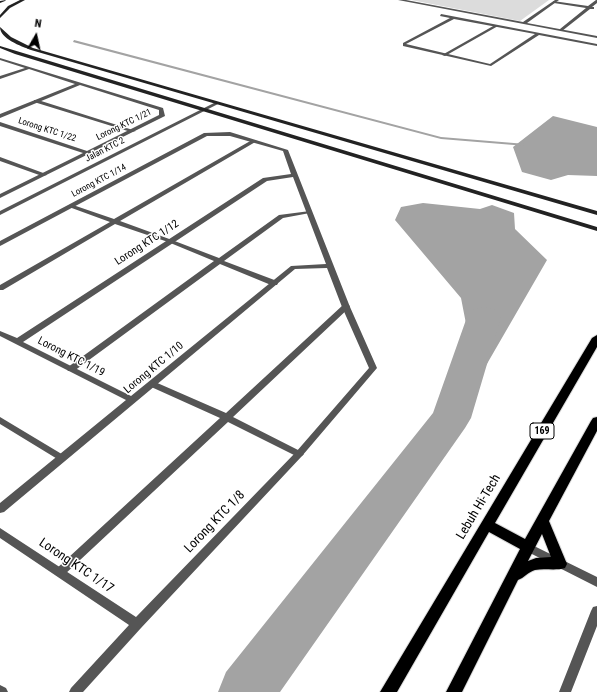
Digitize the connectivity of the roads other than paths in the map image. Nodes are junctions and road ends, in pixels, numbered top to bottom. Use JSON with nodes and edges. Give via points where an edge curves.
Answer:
{"nodes":[{"id":1,"x":4,"y":0,"type":"edge"},
{"id":2,"x":23,"y":0,"type":"edge"},
{"id":3,"x":400,"y":0,"type":"edge"},
{"id":4,"x":556,"y":1,"type":"edge"},
{"id":5,"x":0,"y":2,"type":"edge"},
{"id":6,"x":597,"y":2,"type":"edge"},
{"id":7,"x":590,"y":7,"type":"junction"},
{"id":8,"x":597,"y":8,"type":"edge"},
{"id":9,"x":441,"y":16,"type":"dead end"},
{"id":10,"x":0,"y":17,"type":"edge"},
{"id":11,"x":453,"y":18,"type":"junction"},
{"id":12,"x":524,"y":23,"type":"junction"},
{"id":13,"x":496,"y":26,"type":"junction"},
{"id":14,"x":0,"y":28,"type":"edge"},
{"id":15,"x":561,"y":30,"type":"junction"},
{"id":16,"x":538,"y":34,"type":"junction"},
{"id":17,"x":597,"y":38,"type":"edge"},
{"id":18,"x":591,"y":44,"type":"junction"},
{"id":19,"x":597,"y":45,"type":"edge"},
{"id":20,"x":0,"y":47,"type":"edge"},
{"id":21,"x":444,"y":55,"type":"junction"},
{"id":22,"x":0,"y":59,"type":"edge"},
{"id":23,"x":29,"y":68,"type":"junction"},
{"id":24,"x":0,"y":78,"type":"edge"},
{"id":25,"x":79,"y":84,"type":"junction"},
{"id":26,"x":36,"y":101,"type":"junction"},
{"id":27,"x":218,"y":103,"type":"junction"},
{"id":28,"x":203,"y":110,"type":"junction"},
{"id":29,"x":0,"y":116,"type":"edge"},
{"id":30,"x":0,"y":124,"type":"edge"},
{"id":31,"x":133,"y":131,"type":"junction"},
{"id":32,"x":254,"y":141,"type":"junction"},
{"id":33,"x":88,"y":153,"type":"junction"},
{"id":34,"x":0,"y":159,"type":"edge"},
{"id":35,"x":44,"y":175,"type":"junction"},
{"id":36,"x":293,"y":175,"type":"junction"},
{"id":37,"x":0,"y":196,"type":"edge"},
{"id":38,"x":71,"y":206,"type":"junction"},
{"id":39,"x":0,"y":207,"type":"edge"},
{"id":40,"x":6,"y":210,"type":"junction"},
{"id":41,"x":308,"y":212,"type":"junction"},
{"id":42,"x":0,"y":213,"type":"edge"},
{"id":43,"x":597,"y":213,"type":"edge"},
{"id":44,"x":114,"y":222,"type":"junction"},
{"id":45,"x":597,"y":230,"type":"edge"},
{"id":46,"x":170,"y":241,"type":"junction"},
{"id":47,"x":0,"y":244,"type":"edge"},
{"id":48,"x":219,"y":261,"type":"junction"},
{"id":49,"x":330,"y":266,"type":"junction"},
{"id":50,"x":274,"y":283,"type":"junction"},
{"id":51,"x":0,"y":288,"type":"edge"},
{"id":52,"x":346,"y":307,"type":"junction"},
{"id":53,"x":0,"y":333,"type":"edge"},
{"id":54,"x":597,"y":338,"type":"edge"},
{"id":55,"x":17,"y":342,"type":"junction"},
{"id":56,"x":71,"y":369,"type":"junction"},
{"id":57,"x":152,"y":384,"type":"junction"},
{"id":58,"x":132,"y":400,"type":"junction"},
{"id":59,"x":226,"y":417,"type":"junction"},
{"id":60,"x":0,"y":420,"type":"edge"},
{"id":61,"x":597,"y":421,"type":"edge"},
{"id":62,"x":299,"y":454,"type":"junction"},
{"id":63,"x":62,"y":458,"type":"junction"},
{"id":64,"x":0,"y":509,"type":"edge"},
{"id":65,"x":543,"y":522,"type":"junction"},
{"id":66,"x":486,"y":525,"type":"junction"},
{"id":67,"x":0,"y":532,"type":"edge"},
{"id":68,"x":528,"y":547,"type":"junction"},
{"id":69,"x":560,"y":564,"type":"junction"},
{"id":70,"x":60,"y":572,"type":"junction"},
{"id":71,"x":512,"y":579,"type":"junction"},
{"id":72,"x":597,"y":582,"type":"edge"},
{"id":73,"x":597,"y":611,"type":"edge"},
{"id":74,"x":137,"y":624,"type":"junction"},
{"id":75,"x":76,"y":692,"type":"edge"},
{"id":76,"x":388,"y":692,"type":"edge"},
{"id":77,"x":454,"y":692,"type":"edge"},
{"id":78,"x":565,"y":692,"type":"edge"}],
"edges":[{"from":1,"to":5,"type":"street"},
{"from":2,"to":10,"type":"street","via":[[9,7]]},
{"from":3,"to":12,"type":"street"},
{"from":4,"to":7,"type":"street"},
{"from":4,"to":12,"type":"street"},
{"from":6,"to":7,"type":"street"},
{"from":7,"to":8,"type":"street"},
{"from":7,"to":15,"type":"street"},
{"from":9,"to":11,"type":"street"},
{"from":11,"to":13,"type":"street"},
{"from":11,"to":21,"type":"street","via":[[404,44]]},
{"from":12,"to":15,"type":"street"},
{"from":13,"to":16,"type":"street"},
{"from":13,"to":21,"type":"street"},
{"from":14,"to":27,"type":"street","via":[[15,41],[32,49]]},
{"from":15,"to":17,"type":"street"},
{"from":16,"to":18,"type":"street"},
{"from":16,"to":21,"type":"street","via":[[491,65]]},
{"from":17,"to":18,"type":"street"},
{"from":18,"to":19,"type":"street"},
{"from":20,"to":28,"type":"street"},
{"from":22,"to":23,"type":"street","name":"Lorong KTC 1/21"},
{"from":23,"to":24,"type":"street"},
{"from":23,"to":25,"type":"street","name":"Lorong KTC 1/21"},
{"from":25,"to":26,"type":"street"},
{"from":25,"to":31,"type":"street","name":"Lorong KTC 1/21","via":[[161,109],[162,116]]},
{"from":26,"to":29,"type":"street"},
{"from":26,"to":31,"type":"street"},
{"from":27,"to":28,"type":"street","name":"Jalan KTC 2"},
{"from":27,"to":43,"type":"street"},
{"from":28,"to":40,"type":"street","name":"Jalan KTC 2"},
{"from":28,"to":45,"type":"street"},
{"from":30,"to":33,"type":"street","name":"Lorong KTC 1/22"},
{"from":31,"to":33,"type":"street","name":"Lorong KTC 1/21"},
{"from":32,"to":36,"type":"street","via":[[285,150]]},
{"from":32,"to":38,"type":"street","name":"Lorong KTC 1/14","via":[[230,134],[206,134]]},
{"from":32,"to":44,"type":"street"},
{"from":33,"to":35,"type":"street","name":"Lorong KTC 1/21"},
{"from":34,"to":35,"type":"street"},
{"from":35,"to":37,"type":"street","name":"Lorong KTC 1/21"},
{"from":36,"to":41,"type":"street"},
{"from":36,"to":46,"type":"street","name":"Lorong KTC 1/12","via":[[265,178]]},
{"from":38,"to":44,"type":"street"},
{"from":38,"to":47,"type":"street","name":"Lorong KTC 1/14"},
{"from":39,"to":40,"type":"street"},
{"from":40,"to":42,"type":"street","name":"Jalan KTC 2"},
{"from":41,"to":48,"type":"street","via":[[281,216]]},
{"from":41,"to":49,"type":"street"},
{"from":44,"to":46,"type":"street"},
{"from":44,"to":51,"type":"street"},
{"from":46,"to":48,"type":"street"},
{"from":46,"to":55,"type":"street","name":"Lorong KTC 1/12"},
{"from":48,"to":50,"type":"street"},
{"from":48,"to":56,"type":"street"},
{"from":49,"to":50,"type":"street","name":"Lorong KTC 1/10","via":[[293,268]]},
{"from":49,"to":52,"type":"street"},
{"from":50,"to":57,"type":"street","name":"Lorong KTC 1/10"},
{"from":52,"to":59,"type":"street"},
{"from":52,"to":62,"type":"street","name":"Lorong KTC 1/8","via":[[373,368]]},
{"from":53,"to":55,"type":"street","name":"Lorong KTC 1/19"},
{"from":54,"to":66,"type":"main road","name":"Lebuh Hi-Tech","number":"169"},
{"from":55,"to":56,"type":"street","name":"Lorong KTC 1/19"},
{"from":56,"to":58,"type":"street","name":"Lorong KTC 1/19"},
{"from":57,"to":58,"type":"street","name":"Lorong KTC 1/10"},
{"from":57,"to":59,"type":"street"},
{"from":58,"to":63,"type":"street","name":"Lorong KTC 1/10"},
{"from":59,"to":62,"type":"street"},
{"from":59,"to":70,"type":"street"},
{"from":60,"to":63,"type":"street"},
{"from":61,"to":65,"type":"main road"},
{"from":62,"to":74,"type":"street","name":"Lorong KTC 1/8"},
{"from":63,"to":64,"type":"street","name":"Lorong KTC 1/10"},
{"from":65,"to":68,"type":"main road"},
{"from":65,"to":69,"type":"main road"},
{"from":66,"to":68,"type":"main road"},
{"from":66,"to":76,"type":"main road","name":"Lebuh Hi-Tech","number":"169"},
{"from":67,"to":70,"type":"street","name":"Lorong KTC 1/17"},
{"from":68,"to":69,"type":"street"},
{"from":68,"to":71,"type":"main road"},
{"from":69,"to":71,"type":"main road","via":[[532,564],[520,570]]},
{"from":69,"to":72,"type":"street"},
{"from":70,"to":74,"type":"street","name":"Lorong KTC 1/17"},
{"from":71,"to":77,"type":"main road"},
{"from":73,"to":78,"type":"street"},
{"from":74,"to":75,"type":"street","name":"Lorong KTC 1/8"}]}
